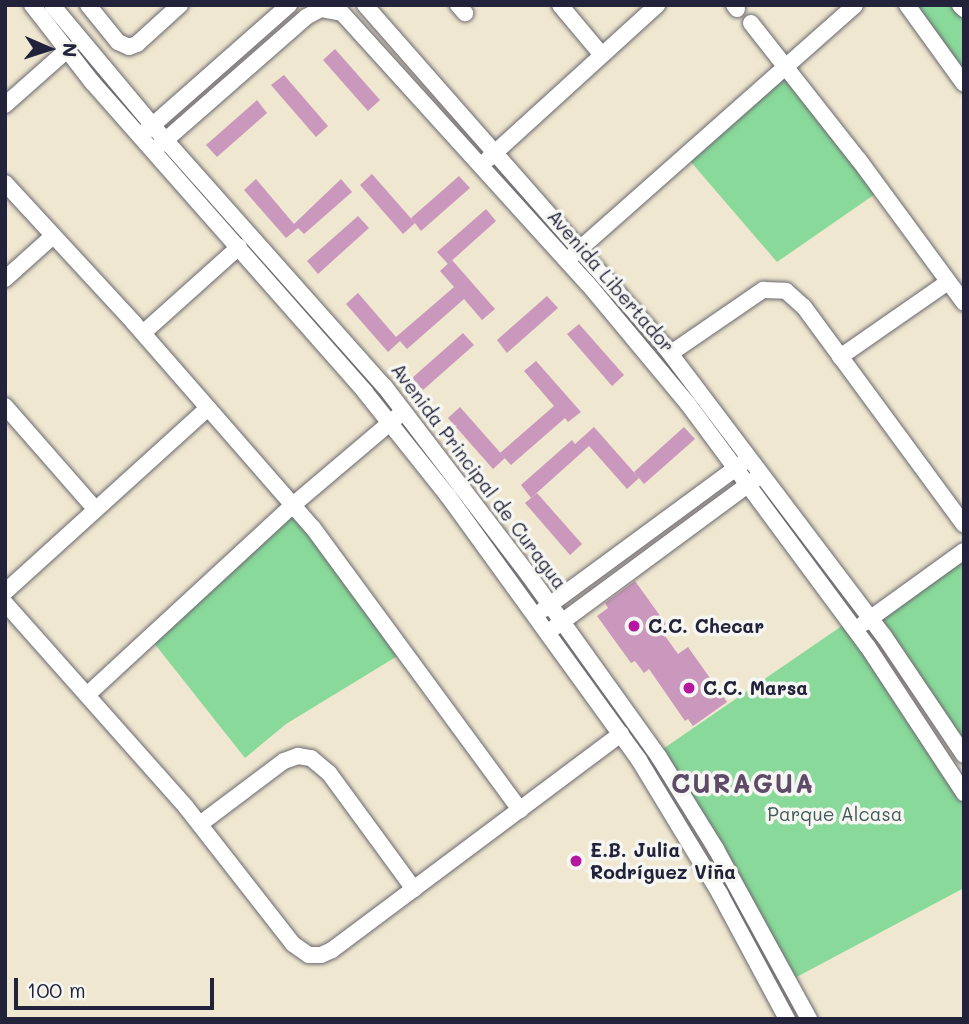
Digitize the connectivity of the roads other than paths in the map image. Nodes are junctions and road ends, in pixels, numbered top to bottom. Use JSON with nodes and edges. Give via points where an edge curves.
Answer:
{"nodes":[{"id":1,"x":32,"y":5,"type":"edge"},
{"id":2,"x":52,"y":5,"type":"edge"},
{"id":3,"x":88,"y":5,"type":"edge"},
{"id":4,"x":180,"y":5,"type":"edge"},
{"id":5,"x":289,"y":5,"type":"edge"},
{"id":6,"x":365,"y":5,"type":"edge"},
{"id":7,"x":559,"y":5,"type":"edge"},
{"id":8,"x":657,"y":5,"type":"edge"},
{"id":9,"x":855,"y":5,"type":"edge"},
{"id":10,"x":907,"y":5,"type":"edge"},
{"id":11,"x":751,"y":23,"type":"dead end"},
{"id":12,"x":67,"y":50,"type":"junction"},
{"id":13,"x":602,"y":55,"type":"junction"},
{"id":14,"x":786,"y":66,"type":"junction"},
{"id":15,"x":964,"y":84,"type":"edge"},
{"id":16,"x":5,"y":105,"type":"edge"},
{"id":17,"x":153,"y":126,"type":"junction"},
{"id":18,"x":140,"y":137,"type":"junction"},
{"id":19,"x":166,"y":140,"type":"junction"},
{"id":20,"x":153,"y":152,"type":"junction"},
{"id":21,"x":495,"y":152,"type":"junction"},
{"id":22,"x":481,"y":165,"type":"junction"},
{"id":23,"x":5,"y":183,"type":"edge"},
{"id":24,"x":53,"y":236,"type":"junction"},
{"id":25,"x":239,"y":247,"type":"junction"},
{"id":26,"x":581,"y":247,"type":"junction"},
{"id":27,"x":567,"y":260,"type":"junction"},
{"id":28,"x":5,"y":279,"type":"edge"},
{"id":29,"x":948,"y":282,"type":"junction"},
{"id":30,"x":964,"y":303,"type":"edge"},
{"id":31,"x":142,"y":333,"type":"junction"},
{"id":32,"x":671,"y":353,"type":"junction"},
{"id":33,"x":840,"y":357,"type":"junction"},
{"id":34,"x":5,"y":406,"type":"edge"},
{"id":35,"x":208,"y":408,"type":"junction"},
{"id":36,"x":404,"y":411,"type":"junction"},
{"id":37,"x":390,"y":422,"type":"junction"},
{"id":38,"x":751,"y":457,"type":"junction"},
{"id":39,"x":736,"y":467,"type":"junction"},
{"id":40,"x":763,"y":474,"type":"junction"},
{"id":41,"x":749,"y":485,"type":"junction"},
{"id":42,"x":293,"y":505,"type":"junction"},
{"id":43,"x":96,"y":510,"type":"junction"},
{"id":44,"x":964,"y":525,"type":"edge"},
{"id":45,"x":964,"y":551,"type":"edge"},
{"id":46,"x":5,"y":592,"type":"edge"},
{"id":47,"x":5,"y":603,"type":"edge"},
{"id":48,"x":550,"y":604,"type":"junction"},
{"id":49,"x":535,"y":615,"type":"junction"},
{"id":50,"x":870,"y":618,"type":"junction"},
{"id":51,"x":563,"y":621,"type":"junction"},
{"id":52,"x":856,"y":629,"type":"junction"},
{"id":53,"x":548,"y":633,"type":"junction"},
{"id":54,"x":87,"y":695,"type":"junction"},
{"id":55,"x":621,"y":734,"type":"junction"},
{"id":56,"x":964,"y":755,"type":"edge"},
{"id":57,"x":964,"y":793,"type":"edge"},
{"id":58,"x":520,"y":810,"type":"junction"},
{"id":59,"x":200,"y":824,"type":"junction"},
{"id":60,"x":414,"y":889,"type":"junction"},
{"id":61,"x":787,"y":1019,"type":"edge"},
{"id":62,"x":809,"y":1019,"type":"edge"}],
"edges":[{"from":1,"to":12,"type":"street","name":"Avenida Principal de Curagua"},
{"from":2,"to":17,"type":"street","name":"Avenida Principal de Curagua"},
{"from":3,"to":4,"type":"street","via":[[118,42],[129,47]]},
{"from":5,"to":17,"type":"street"},
{"from":6,"to":21,"type":"street","name":"Avenida Libertador"},
{"from":7,"to":13,"type":"street"},
{"from":8,"to":13,"type":"street"},
{"from":9,"to":14,"type":"street"},
{"from":10,"to":15,"type":"street"},
{"from":11,"to":14,"type":"street"},
{"from":12,"to":16,"type":"street"},
{"from":12,"to":18,"type":"street","name":"Avenida Principal de Curagua"},
{"from":13,"to":21,"type":"street"},
{"from":14,"to":26,"type":"street"},
{"from":14,"to":29,"type":"street"},
{"from":17,"to":18,"type":"street"},
{"from":17,"to":19,"type":"street","name":"Avenida Principal de Curagua"},
{"from":18,"to":20,"type":"street","name":"Avenida Principal de Curagua"},
{"from":19,"to":20,"type":"street","name":"Avenida Libertador"},
{"from":19,"to":22,"type":"street","name":"Avenida Libertador","via":[[296,25],[314,12],[329,9],[342,13],[362,31]]},
{"from":19,"to":36,"type":"street","name":"Avenida Principal de Curagua"},
{"from":20,"to":25,"type":"street","name":"Avenida Principal de Curagua"},
{"from":21,"to":22,"type":"street"},
{"from":21,"to":26,"type":"street","name":"Avenida Libertador"},
{"from":22,"to":27,"type":"street","name":"Avenida Libertador"},
{"from":23,"to":24,"type":"street"},
{"from":24,"to":28,"type":"street"},
{"from":24,"to":31,"type":"street"},
{"from":25,"to":31,"type":"street"},
{"from":25,"to":37,"type":"street","name":"Avenida Principal de Curagua"},
{"from":26,"to":27,"type":"street"},
{"from":26,"to":32,"type":"street","name":"Avenida Libertador"},
{"from":27,"to":39,"type":"street","name":"Avenida Libertador"},
{"from":29,"to":30,"type":"street"},
{"from":29,"to":33,"type":"street"},
{"from":31,"to":35,"type":"street"},
{"from":32,"to":33,"type":"street","via":[[773,288],[797,299]]},
{"from":32,"to":38,"type":"street","name":"Avenida Libertador"},
{"from":33,"to":44,"type":"street"},
{"from":34,"to":43,"type":"street"},
{"from":35,"to":42,"type":"street"},
{"from":35,"to":43,"type":"street"},
{"from":36,"to":37,"type":"street"},
{"from":36,"to":48,"type":"street","name":"Avenida Principal de Curagua"},
{"from":37,"to":42,"type":"street"},
{"from":37,"to":49,"type":"street","name":"Avenida Principal de Curagua"},
{"from":38,"to":39,"type":"street"},
{"from":38,"to":40,"type":"street","name":"Avenida Libertador"},
{"from":39,"to":41,"type":"street","name":"Avenida Libertador"},
{"from":39,"to":48,"type":"street"},
{"from":40,"to":41,"type":"street"},
{"from":40,"to":50,"type":"street","name":"Avenida Libertador"},
{"from":41,"to":51,"type":"street"},
{"from":41,"to":52,"type":"street","name":"Avenida Libertador"},
{"from":42,"to":54,"type":"street"},
{"from":42,"to":58,"type":"street","via":[[338,559]]},
{"from":43,"to":46,"type":"street"},
{"from":45,"to":50,"type":"street"},
{"from":47,"to":54,"type":"street"},
{"from":48,"to":49,"type":"street"},
{"from":48,"to":51,"type":"street","name":"Avenida Principal de Curagua"},
{"from":49,"to":53,"type":"street","name":"Avenida Principal de Curagua"},
{"from":50,"to":52,"type":"street"},
{"from":50,"to":56,"type":"street","name":"Avenida Libertador"},
{"from":51,"to":53,"type":"street"},
{"from":51,"to":62,"type":"street","name":"Avenida Principal de Curagua","via":[[686,799]]},
{"from":52,"to":57,"type":"street","name":"Avenida Libertador"},
{"from":53,"to":55,"type":"street","name":"Avenida Principal de Curagua"},
{"from":54,"to":59,"type":"street"},
{"from":55,"to":58,"type":"street"},
{"from":55,"to":61,"type":"street","name":"Avenida Principal de Curagua","via":[[689,841]]},
{"from":58,"to":60,"type":"street"},
{"from":59,"to":60,"type":"street","via":[[293,944],[309,955],[332,950]]},
{"from":59,"to":60,"type":"street","via":[[284,761],[305,757],[329,773]]}]}
